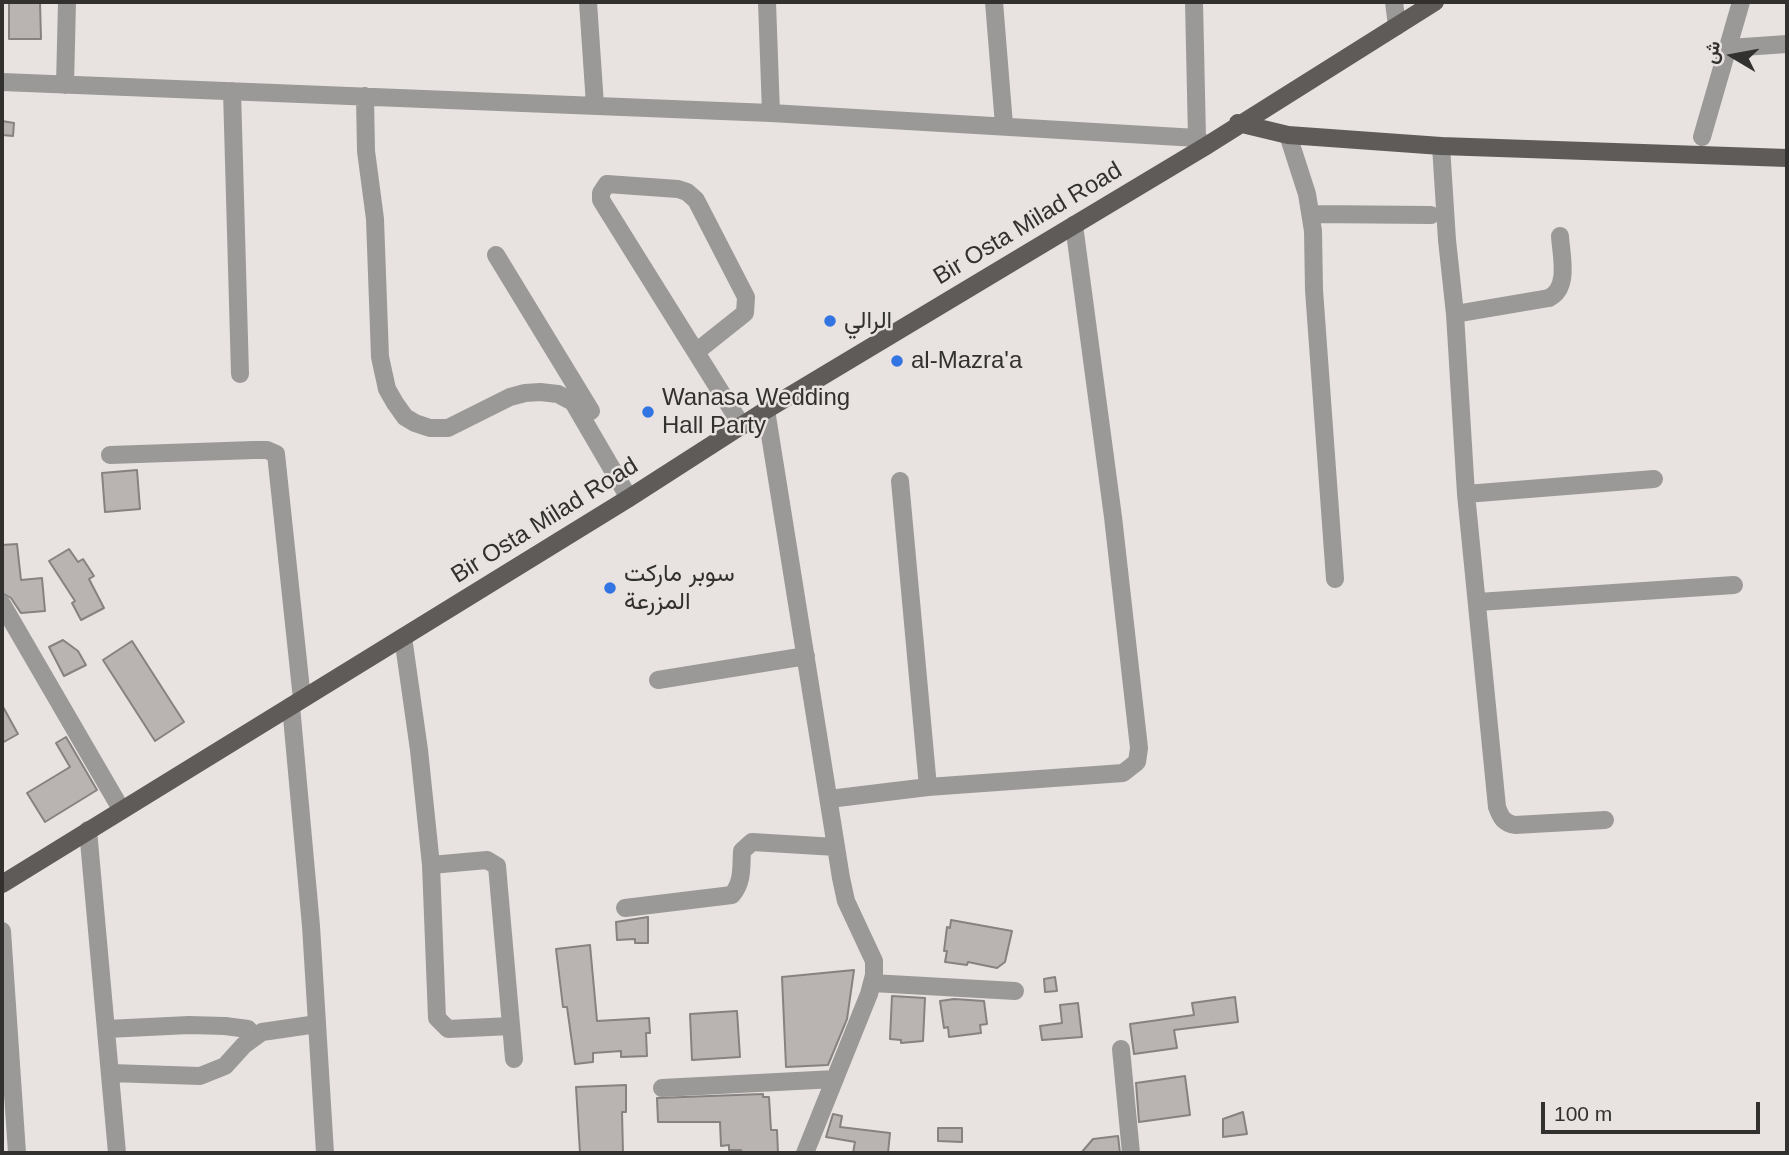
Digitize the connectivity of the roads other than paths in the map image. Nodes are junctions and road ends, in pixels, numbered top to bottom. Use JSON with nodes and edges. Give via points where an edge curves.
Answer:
{"nodes":[{"id":1,"x":67,"y":2,"type":"edge"},
{"id":2,"x":588,"y":2,"type":"edge"},
{"id":3,"x":767,"y":2,"type":"edge"},
{"id":4,"x":994,"y":2,"type":"edge"},
{"id":5,"x":1194,"y":2,"type":"edge"},
{"id":6,"x":1394,"y":2,"type":"edge"},
{"id":7,"x":1435,"y":2,"type":"edge"},
{"id":8,"x":1741,"y":2,"type":"edge"},
{"id":9,"x":1397,"y":26,"type":"junction"},
{"id":10,"x":1787,"y":44,"type":"edge"},
{"id":11,"x":1729,"y":48,"type":"junction"},
{"id":12,"x":2,"y":82,"type":"edge"},
{"id":13,"x":65,"y":85,"type":"junction"},
{"id":14,"x":232,"y":91,"type":"junction"},
{"id":15,"x":365,"y":96,"type":"junction"},
{"id":16,"x":595,"y":105,"type":"junction"},
{"id":17,"x":771,"y":113,"type":"junction"},
{"id":18,"x":1238,"y":124,"type":"junction"},
{"id":19,"x":1004,"y":125,"type":"junction"},
{"id":20,"x":1288,"y":135,"type":"junction"},
{"id":21,"x":1702,"y":136,"type":"dead end"},
{"id":22,"x":1201,"y":142,"type":"junction"},
{"id":23,"x":1441,"y":146,"type":"junction"},
{"id":24,"x":1787,"y":158,"type":"edge"},
{"id":25,"x":1311,"y":214,"type":"junction"},
{"id":26,"x":1431,"y":215,"type":"dead end"},
{"id":27,"x":1074,"y":225,"type":"junction"},
{"id":28,"x":1560,"y":236,"type":"dead end"},
{"id":29,"x":496,"y":255,"type":"dead end"},
{"id":30,"x":1455,"y":314,"type":"junction"},
{"id":31,"x":696,"y":352,"type":"junction"},
{"id":32,"x":240,"y":374,"type":"dead end"},
{"id":33,"x":766,"y":410,"type":"junction"},
{"id":34,"x":742,"y":426,"type":"junction"},
{"id":35,"x":110,"y":455,"type":"dead end"},
{"id":36,"x":609,"y":463,"type":"junction"},
{"id":37,"x":1654,"y":479,"type":"dead end"},
{"id":38,"x":900,"y":481,"type":"dead end"},
{"id":39,"x":1466,"y":494,"type":"junction"},
{"id":40,"x":629,"y":498,"type":"junction"},
{"id":41,"x":1335,"y":579,"type":"dead end"},
{"id":42,"x":1734,"y":585,"type":"dead end"},
{"id":43,"x":1478,"y":602,"type":"junction"},
{"id":44,"x":2,"y":604,"type":"edge"},
{"id":45,"x":403,"y":638,"type":"junction"},
{"id":46,"x":806,"y":656,"type":"junction"},
{"id":47,"x":658,"y":680,"type":"dead end"},
{"id":48,"x":297,"y":702,"type":"junction"},
{"id":49,"x":928,"y":787,"type":"junction"},
{"id":50,"x":829,"y":799,"type":"junction"},
{"id":51,"x":121,"y":809,"type":"junction"},
{"id":52,"x":1605,"y":820,"type":"dead end"},
{"id":53,"x":89,"y":830,"type":"junction"},
{"id":54,"x":836,"y":848,"type":"junction"},
{"id":55,"x":432,"y":865,"type":"junction"},
{"id":56,"x":2,"y":884,"type":"edge"},
{"id":57,"x":625,"y":908,"type":"dead end"},
{"id":58,"x":2,"y":931,"type":"edge"},
{"id":59,"x":872,"y":983,"type":"junction"},
{"id":60,"x":1015,"y":991,"type":"dead end"},
{"id":61,"x":317,"y":1024,"type":"junction"},
{"id":62,"x":511,"y":1026,"type":"junction"},
{"id":63,"x":107,"y":1029,"type":"junction"},
{"id":64,"x":254,"y":1036,"type":"junction"},
{"id":65,"x":1121,"y":1049,"type":"dead end"},
{"id":66,"x":514,"y":1059,"type":"dead end"},
{"id":67,"x":111,"y":1073,"type":"junction"},
{"id":68,"x":835,"y":1079,"type":"junction"},
{"id":69,"x":662,"y":1088,"type":"dead end"},
{"id":70,"x":17,"y":1153,"type":"edge"},
{"id":71,"x":117,"y":1153,"type":"edge"},
{"id":72,"x":325,"y":1153,"type":"edge"},
{"id":73,"x":805,"y":1153,"type":"edge"},
{"id":74,"x":1130,"y":1153,"type":"edge"}],
"edges":[{"from":1,"to":13,"type":"street"},
{"from":2,"to":16,"type":"street"},
{"from":3,"to":17,"type":"street"},
{"from":4,"to":19,"type":"street"},
{"from":5,"to":22,"type":"street"},
{"from":6,"to":9,"type":"street"},
{"from":7,"to":9,"type":"main road","name":"Bir Osta Milad Road"},
{"from":8,"to":11,"type":"street"},
{"from":9,"to":18,"type":"main road","name":"Bir Osta Milad Road"},
{"from":10,"to":11,"type":"street"},
{"from":11,"to":21,"type":"street"},
{"from":12,"to":13,"type":"street"},
{"from":13,"to":14,"type":"street"},
{"from":14,"to":15,"type":"street"},
{"from":14,"to":32,"type":"street"},
{"from":15,"to":16,"type":"street"},
{"from":15,"to":36,"type":"street","via":[[380,357],[395,403],[415,423],[448,428],[510,397],[558,394],[573,402]]},
{"from":16,"to":17,"type":"street"},
{"from":17,"to":19,"type":"street"},
{"from":18,"to":20,"type":"main road"},
{"from":18,"to":22,"type":"main road","name":"Bir Osta Milad Road"},
{"from":19,"to":22,"type":"street"},
{"from":20,"to":23,"type":"main road"},
{"from":20,"to":25,"type":"street"},
{"from":22,"to":27,"type":"main road","name":"Bir Osta Milad Road"},
{"from":23,"to":24,"type":"main road"},
{"from":23,"to":30,"type":"street"},
{"from":25,"to":26,"type":"street"},
{"from":25,"to":41,"type":"street"},
{"from":27,"to":33,"type":"main road","name":"Bir Osta Milad Road"},
{"from":27,"to":49,"type":"street","via":[[1113,517],[1137,761],[1123,773]]},
{"from":28,"to":30,"type":"street","via":[[1562,279],[1556,295]]},
{"from":29,"to":36,"type":"street","via":[[604,433]]},
{"from":30,"to":39,"type":"street"},
{"from":31,"to":31,"type":"street","via":[[745,313],[746,297],[696,200],[678,189],[607,184],[601,200]]},
{"from":31,"to":34,"type":"street"},
{"from":33,"to":34,"type":"main road","name":"Bir Osta Milad Road"},
{"from":33,"to":46,"type":"street"},
{"from":34,"to":40,"type":"main road","name":"Bir Osta Milad Road"},
{"from":35,"to":48,"type":"street","via":[[254,450],[276,454]]},
{"from":36,"to":40,"type":"street"},
{"from":37,"to":39,"type":"street"},
{"from":38,"to":49,"type":"street"},
{"from":39,"to":43,"type":"street"},
{"from":40,"to":45,"type":"main road","name":"Bir Osta Milad Road"},
{"from":42,"to":43,"type":"street"},
{"from":43,"to":52,"type":"street","via":[[1500,818],[1515,825]]},
{"from":44,"to":51,"type":"street"},
{"from":45,"to":48,"type":"main road","name":"Bir Osta Milad Road"},
{"from":45,"to":55,"type":"street"},
{"from":46,"to":47,"type":"street"},
{"from":46,"to":50,"type":"street"},
{"from":48,"to":51,"type":"main road","name":"Bir Osta Milad Road"},
{"from":48,"to":61,"type":"street"},
{"from":49,"to":50,"type":"street"},
{"from":50,"to":54,"type":"street"},
{"from":51,"to":53,"type":"main road","name":"Bir Osta Milad Road"},
{"from":53,"to":56,"type":"main road","name":"Bir Osta Milad Road"},
{"from":53,"to":63,"type":"street"},
{"from":54,"to":57,"type":"street","via":[[752,842],[742,851],[741,878],[732,895]]},
{"from":54,"to":59,"type":"street","via":[[846,901],[874,961]]},
{"from":55,"to":62,"type":"street","via":[[487,860],[497,866]]},
{"from":55,"to":62,"type":"street","via":[[437,1018],[448,1029]]},
{"from":58,"to":70,"type":"street"},
{"from":59,"to":60,"type":"street"},
{"from":59,"to":68,"type":"street"},
{"from":61,"to":64,"type":"street"},
{"from":61,"to":72,"type":"street"},
{"from":62,"to":66,"type":"street"},
{"from":63,"to":64,"type":"street","via":[[225,1026],[248,1029]]},
{"from":63,"to":67,"type":"street"},
{"from":64,"to":67,"type":"street","via":[[225,1066],[200,1076]]},
{"from":65,"to":74,"type":"street"},
{"from":67,"to":71,"type":"street"},
{"from":68,"to":69,"type":"street"},
{"from":68,"to":73,"type":"street"}]}
